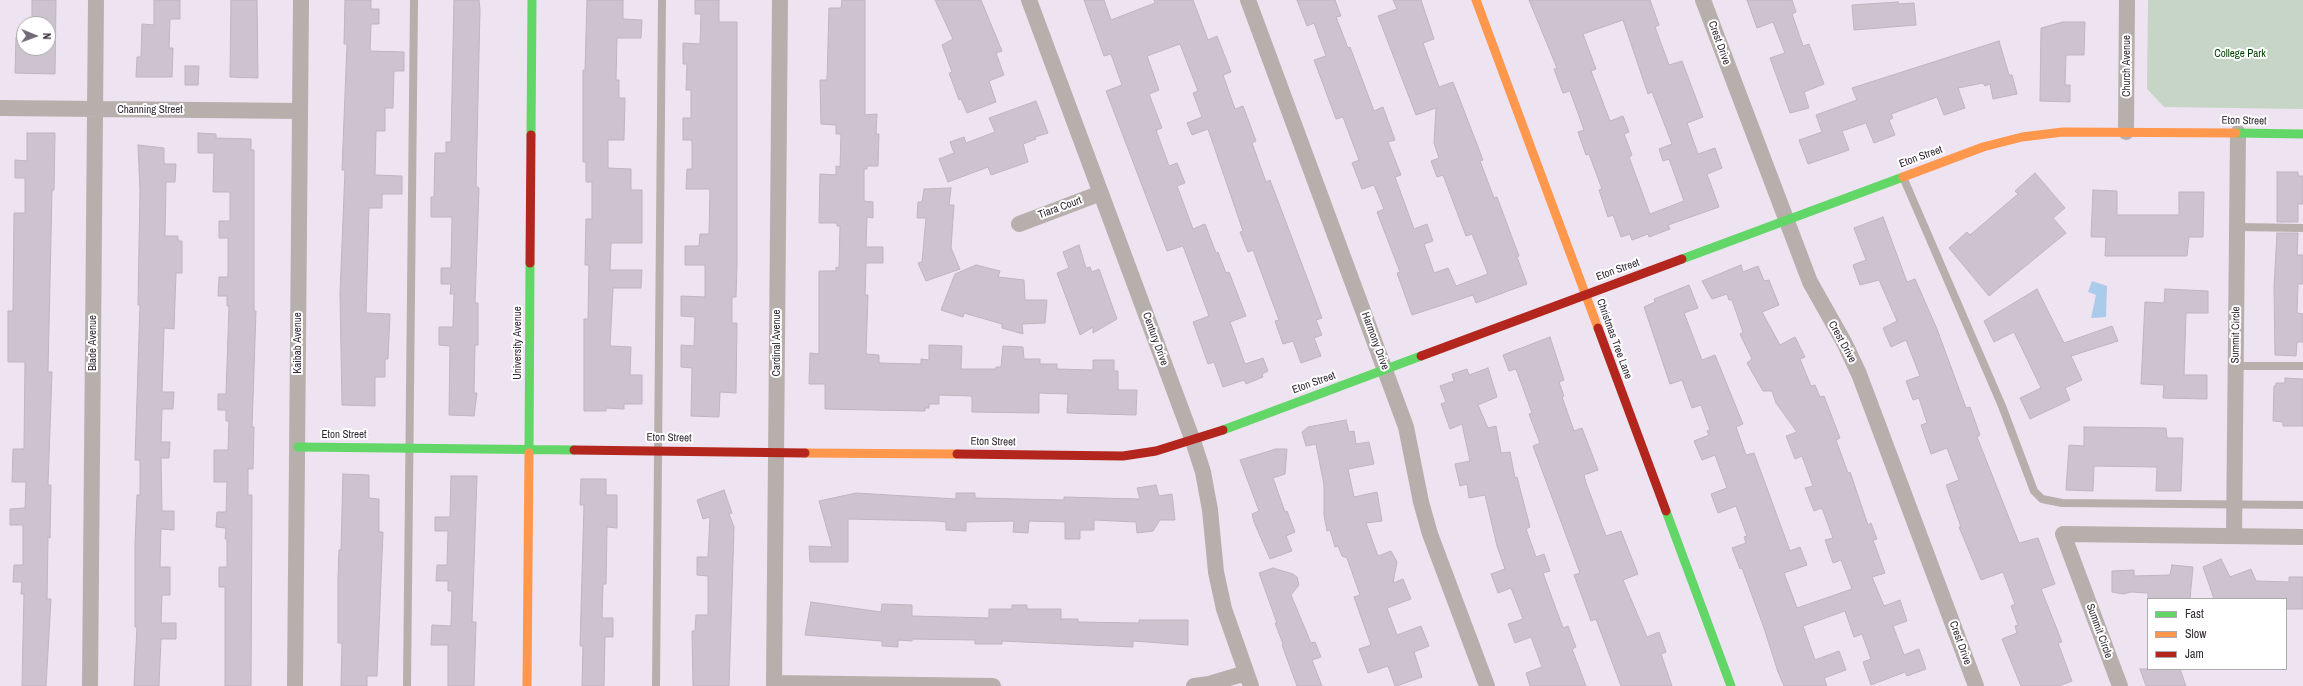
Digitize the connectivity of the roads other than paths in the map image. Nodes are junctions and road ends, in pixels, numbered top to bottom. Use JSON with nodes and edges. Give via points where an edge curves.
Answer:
{"nodes":[{"id":1,"x":96,"y":0,"type":"edge"},
{"id":2,"x":301,"y":0,"type":"edge"},
{"id":3,"x":414,"y":0,"type":"edge"},
{"id":4,"x":532,"y":0,"type":"edge"},
{"id":5,"x":662,"y":0,"type":"edge"},
{"id":6,"x":780,"y":0,"type":"edge"},
{"id":7,"x":1029,"y":0,"type":"edge"},
{"id":8,"x":1248,"y":0,"type":"edge"},
{"id":9,"x":1476,"y":0,"type":"edge"},
{"id":10,"x":1703,"y":0,"type":"edge"},
{"id":11,"x":2127,"y":0,"type":"edge"},
{"id":12,"x":0,"y":108,"type":"edge"},
{"id":13,"x":95,"y":109,"type":"junction"},
{"id":14,"x":300,"y":111,"type":"junction"},
{"id":15,"x":2126,"y":132,"type":"junction"},
{"id":16,"x":2238,"y":133,"type":"junction"},
{"id":17,"x":2303,"y":134,"type":"edge"},
{"id":18,"x":1903,"y":176,"type":"junction"},
{"id":19,"x":1101,"y":193,"type":"junction"},
{"id":20,"x":1785,"y":220,"type":"junction"},
{"id":21,"x":1019,"y":224,"type":"dead end"},
{"id":22,"x":2237,"y":227,"type":"junction"},
{"id":23,"x":2303,"y":228,"type":"edge"},
{"id":24,"x":1585,"y":295,"type":"junction"},
{"id":25,"x":2236,"y":366,"type":"junction"},
{"id":26,"x":2303,"y":366,"type":"edge"},
{"id":27,"x":1386,"y":369,"type":"junction"},
{"id":28,"x":1193,"y":441,"type":"junction"},
{"id":29,"x":298,"y":446,"type":"junction"},
{"id":30,"x":408,"y":447,"type":"junction"},
{"id":31,"x":529,"y":448,"type":"junction"},
{"id":32,"x":657,"y":450,"type":"junction"},
{"id":33,"x":776,"y":451,"type":"junction"},
{"id":34,"x":2234,"y":505,"type":"junction"},
{"id":35,"x":2303,"y":505,"type":"edge"},
{"id":36,"x":2234,"y":536,"type":"junction"},
{"id":37,"x":2303,"y":537,"type":"edge"},
{"id":38,"x":1249,"y":680,"type":"edge"},
{"id":39,"x":774,"y":685,"type":"edge"},
{"id":40,"x":90,"y":686,"type":"edge"},
{"id":41,"x":295,"y":686,"type":"edge"},
{"id":42,"x":407,"y":686,"type":"edge"},
{"id":43,"x":527,"y":686,"type":"edge"},
{"id":44,"x":656,"y":686,"type":"edge"},
{"id":45,"x":993,"y":686,"type":"edge"},
{"id":46,"x":1194,"y":686,"type":"edge"},
{"id":47,"x":1487,"y":686,"type":"edge"},
{"id":48,"x":1731,"y":686,"type":"edge"},
{"id":49,"x":1976,"y":686,"type":"edge"},
{"id":50,"x":2120,"y":686,"type":"edge"}],
"edges":[{"from":1,"to":13,"type":"street","name":"Blade Avenue"},
{"from":2,"to":14,"type":"street","name":"Kaibab Avenue"},
{"from":3,"to":30,"type":"lane"},
{"from":4,"to":31,"type":"street","name":"University Avenue"},
{"from":5,"to":32,"type":"lane"},
{"from":6,"to":33,"type":"street","name":"Cardinal Avenue"},
{"from":7,"to":19,"type":"street","name":"Century Drive"},
{"from":8,"to":27,"type":"street","name":"Harmony Drive"},
{"from":9,"to":24,"type":"street","name":"Christmas Tree Lane"},
{"from":10,"to":20,"type":"street","name":"Crest Drive"},
{"from":11,"to":15,"type":"street","name":"Church Avenue"},
{"from":12,"to":13,"type":"street","name":"Channing Street"},
{"from":13,"to":14,"type":"street","name":"Channing Street"},
{"from":13,"to":40,"type":"street","name":"Blade Avenue"},
{"from":14,"to":29,"type":"street","name":"Kaibab Avenue"},
{"from":15,"to":16,"type":"street","name":"Eton Street"},
{"from":15,"to":18,"type":"street","name":"Eton Street","via":[[2063,132],[2022,137],[1983,147]]},
{"from":16,"to":17,"type":"street","name":"Eton Street"},
{"from":16,"to":22,"type":"street","name":"Summit Circle"},
{"from":18,"to":20,"type":"street","name":"Eton Street"},
{"from":18,"to":34,"type":"lane","via":[[2002,406],[2034,491],[2042,499],[2062,503]]},
{"from":19,"to":21,"type":"street","name":"Tiara Court"},
{"from":19,"to":28,"type":"street","name":"Century Drive"},
{"from":20,"to":24,"type":"street","name":"Eton Street"},
{"from":20,"to":49,"type":"street","name":"Crest Drive","via":[[1810,282],[1859,374]]},
{"from":22,"to":23,"type":"lane"},
{"from":22,"to":25,"type":"street","name":"Summit Circle"},
{"from":24,"to":27,"type":"street","name":"Eton Street"},
{"from":24,"to":48,"type":"street","name":"Christmas Tree Lane"},
{"from":25,"to":26,"type":"lane"},
{"from":25,"to":34,"type":"street","name":"Summit Circle"},
{"from":27,"to":28,"type":"street","name":"Eton Street"},
{"from":27,"to":47,"type":"street","name":"Harmony Drive","via":[[1406,427],[1430,534]]},
{"from":28,"to":33,"type":"street","name":"Eton Street","via":[[1156,451],[1123,456]]},
{"from":28,"to":38,"type":"street","name":"Century Drive","via":[[1203,472],[1210,510],[1216,572],[1224,609]]},
{"from":29,"to":30,"type":"street","name":"Eton Street"},
{"from":29,"to":41,"type":"street","name":"Kaibab Avenue"},
{"from":30,"to":31,"type":"street","name":"Eton Street"},
{"from":30,"to":42,"type":"lane"},
{"from":31,"to":32,"type":"street","name":"Eton Street"},
{"from":31,"to":43,"type":"street","name":"University Avenue"},
{"from":32,"to":33,"type":"street","name":"Eton Street"},
{"from":32,"to":44,"type":"lane"},
{"from":33,"to":39,"type":"street","name":"Cardinal Avenue"},
{"from":34,"to":35,"type":"lane"},
{"from":34,"to":36,"type":"street","name":"Summit Circle"},
{"from":36,"to":37,"type":"street","name":"Summit Circle"},
{"from":36,"to":50,"type":"street","name":"Summit Circle","via":[[2063,534]]},
{"from":38,"to":46,"type":"street"},
{"from":39,"to":45,"type":"street"}]}
